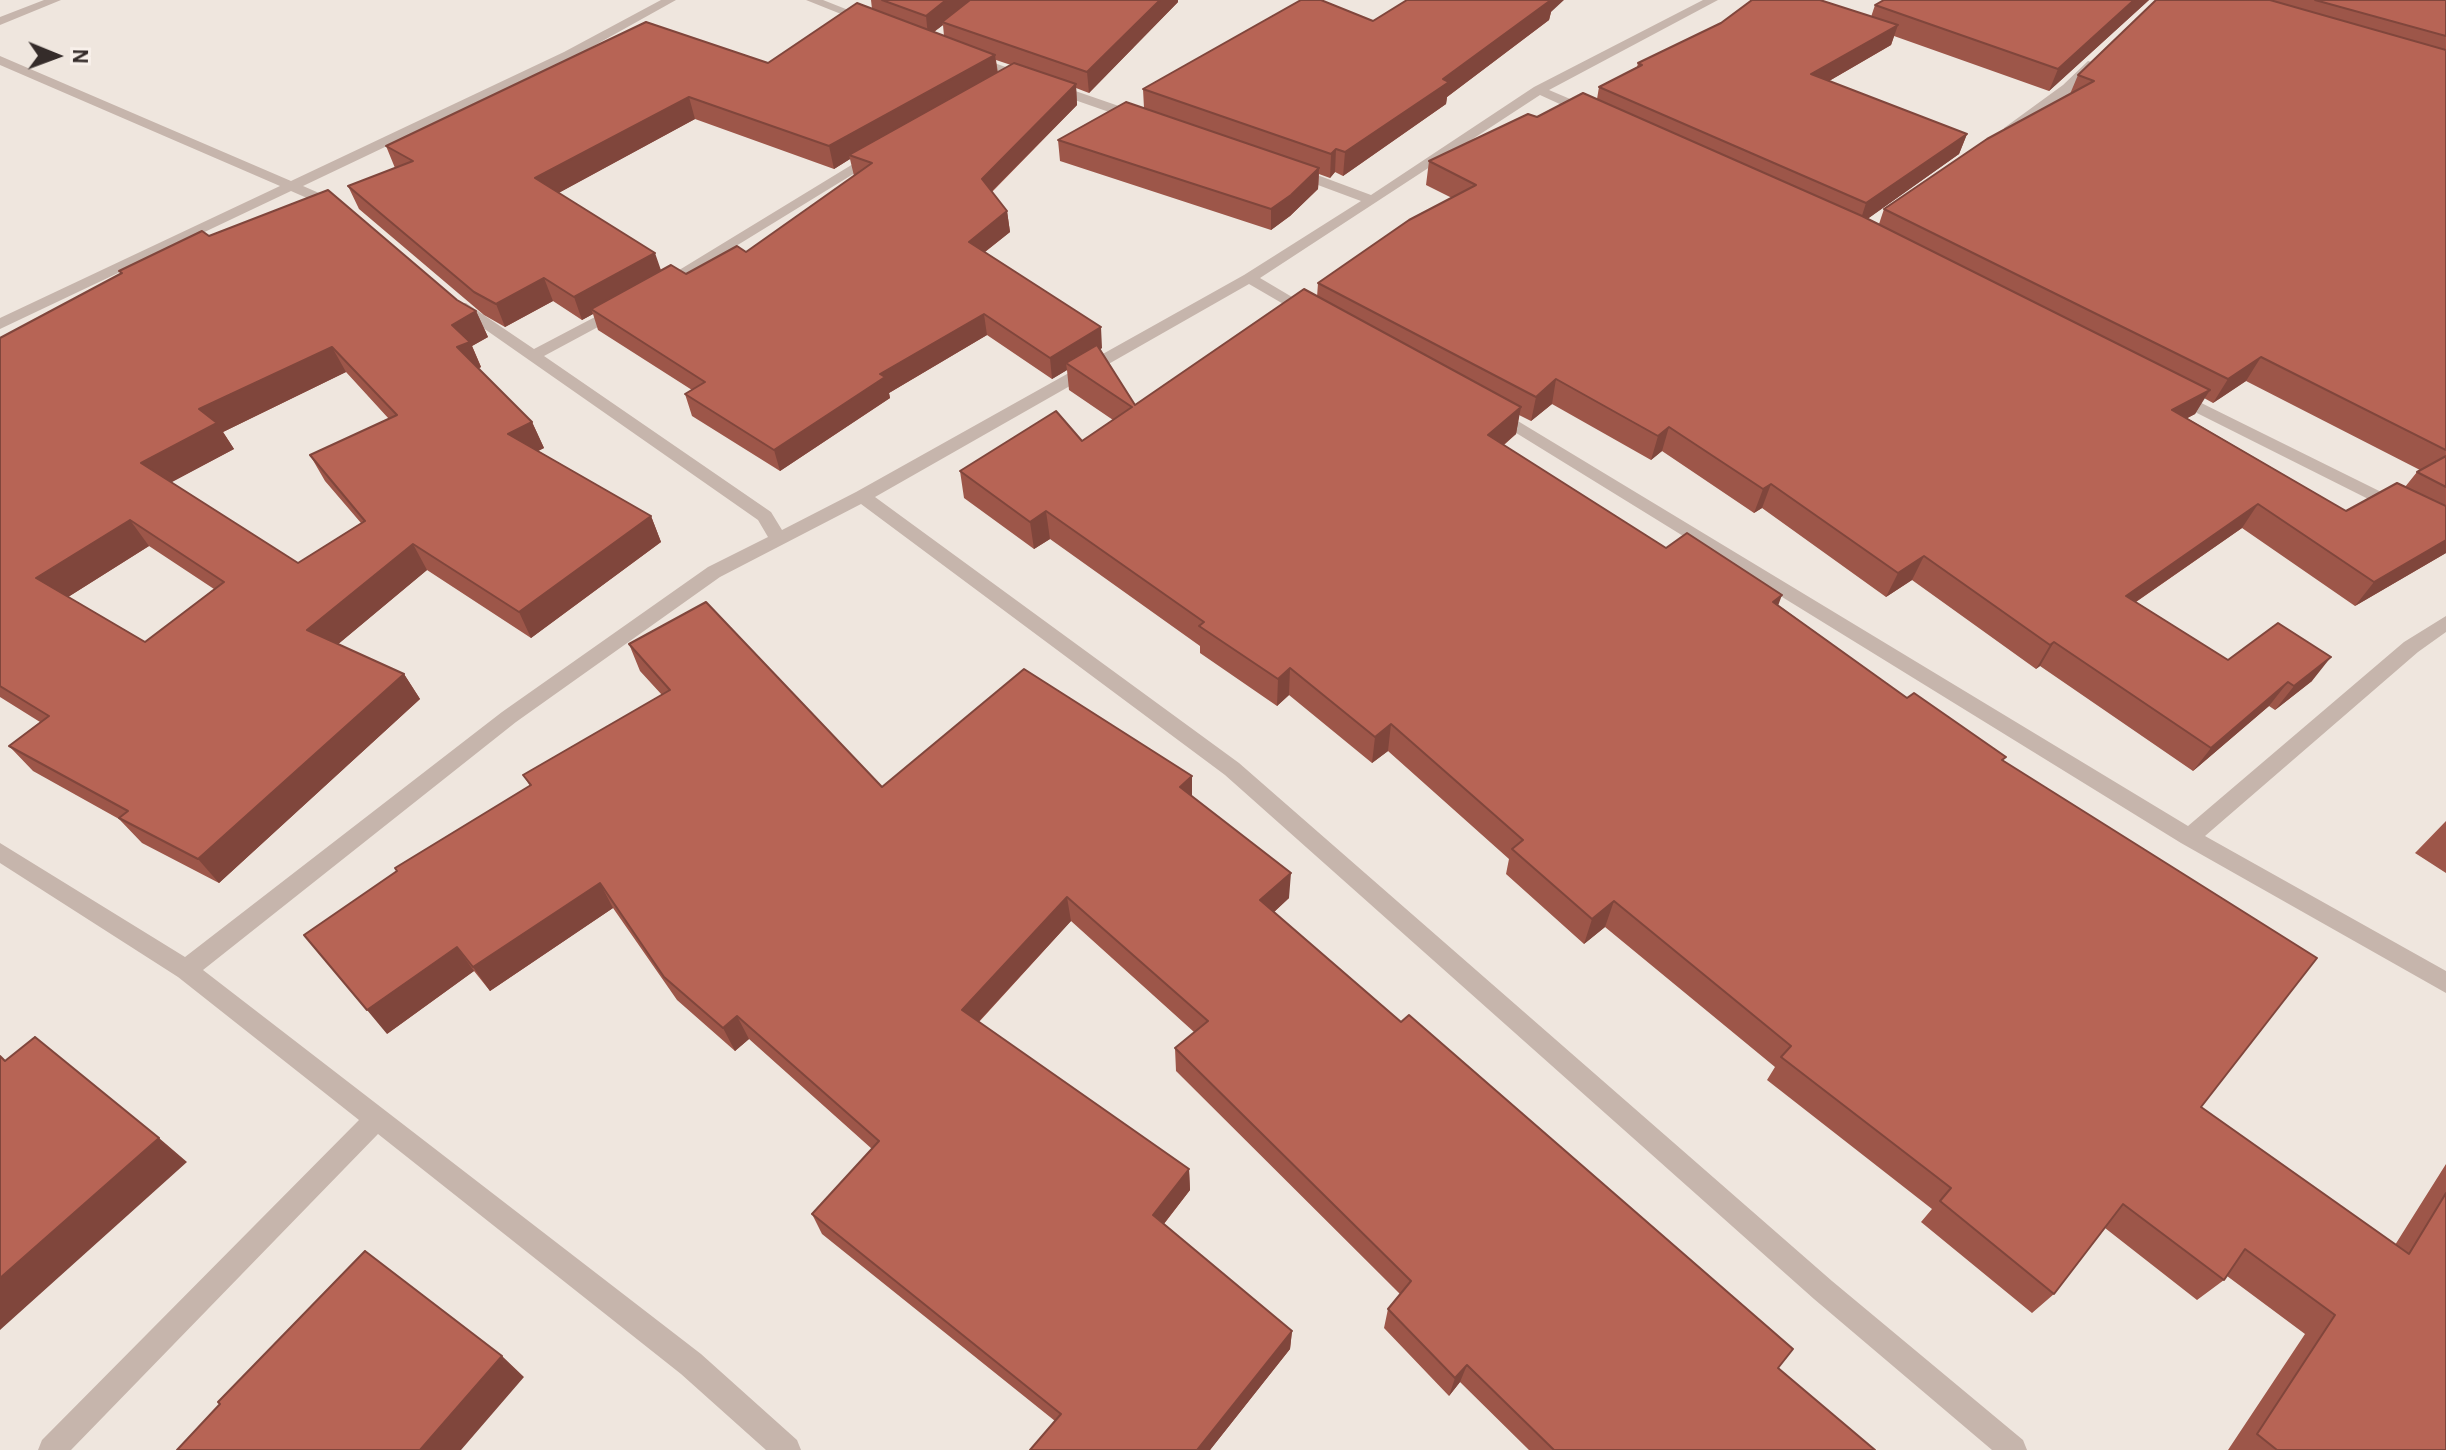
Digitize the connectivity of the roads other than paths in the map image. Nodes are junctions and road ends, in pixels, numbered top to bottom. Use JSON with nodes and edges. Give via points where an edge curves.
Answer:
{"nodes":[{"id":1,"x":55,"y":0,"type":"edge"},
{"id":2,"x":670,"y":0,"type":"edge"},
{"id":3,"x":812,"y":0,"type":"edge"},
{"id":4,"x":1712,"y":0,"type":"edge"},
{"id":5,"x":0,"y":21,"type":"edge"},
{"id":6,"x":885,"y":27,"type":"edge"},
{"id":7,"x":958,"y":54,"type":"edge"},
{"id":8,"x":2102,"y":55,"type":"edge"},
{"id":9,"x":0,"y":60,"type":"edge"},
{"id":10,"x":1539,"y":90,"type":"junction"},
{"id":11,"x":1608,"y":121,"type":"edge"},
{"id":12,"x":1149,"y":122,"type":"edge"},
{"id":13,"x":896,"y":143,"type":"edge"},
{"id":14,"x":1992,"y":143,"type":"edge"},
{"id":15,"x":1284,"y":168,"type":"edge"},
{"id":16,"x":289,"y":186,"type":"junction"},
{"id":17,"x":1372,"y":200,"type":"junction"},
{"id":18,"x":358,"y":219,"type":"edge"},
{"id":19,"x":1249,"y":278,"type":"junction"},
{"id":20,"x":452,"y":299,"type":"edge"},
{"id":21,"x":1325,"y":322,"type":"edge"},
{"id":22,"x":0,"y":324,"type":"edge"},
{"id":23,"x":534,"y":355,"type":"junction"},
{"id":24,"x":2153,"y":383,"type":"edge"},
{"id":25,"x":1475,"y":402,"type":"edge"},
{"id":26,"x":862,"y":496,"type":"junction"},
{"id":27,"x":2446,"y":532,"type":"edge"},
{"id":28,"x":778,"y":539,"type":"junction"},
{"id":29,"x":2446,"y":623,"type":"edge"},
{"id":30,"x":2189,"y":837,"type":"junction"},
{"id":31,"x":0,"y":852,"type":"edge"},
{"id":32,"x":186,"y":970,"type":"junction"},
{"id":33,"x":2446,"y":983,"type":"edge"},
{"id":34,"x":377,"y":1118,"type":"junction"},
{"id":35,"x":52,"y":1450,"type":"edge"},
{"id":36,"x":787,"y":1450,"type":"edge"},
{"id":37,"x":2013,"y":1450,"type":"edge"}],
"edges":[{"from":1,"to":5,"type":"street"},
{"from":2,"to":16,"type":"street","via":[[568,55]]},
{"from":3,"to":6,"type":"street"},
{"from":4,"to":10,"type":"street"},
{"from":7,"to":12,"type":"street","via":[[1008,79]]},
{"from":8,"to":14,"type":"street","via":[[2068,88]]},
{"from":9,"to":16,"type":"street"},
{"from":10,"to":11,"type":"street"},
{"from":10,"to":17,"type":"street"},
{"from":13,"to":23,"type":"street","via":[[646,295]]},
{"from":15,"to":17,"type":"street"},
{"from":16,"to":18,"type":"street"},
{"from":16,"to":22,"type":"street"},
{"from":17,"to":19,"type":"street"},
{"from":19,"to":21,"type":"street"},
{"from":19,"to":26,"type":"street"},
{"from":20,"to":23,"type":"street"},
{"from":23,"to":28,"type":"street","via":[[765,516]]},
{"from":24,"to":27,"type":"street"},
{"from":25,"to":30,"type":"street"},
{"from":26,"to":28,"type":"street"},
{"from":26,"to":37,"type":"street","via":[[1232,769],[1823,1290]]},
{"from":28,"to":32,"type":"street","via":[[714,572],[509,717]]},
{"from":29,"to":30,"type":"street"},
{"from":30,"to":33,"type":"street"},
{"from":31,"to":32,"type":"street"},
{"from":32,"to":34,"type":"street"},
{"from":34,"to":35,"type":"street"},
{"from":34,"to":36,"type":"street","via":[[691,1364]]}]}
